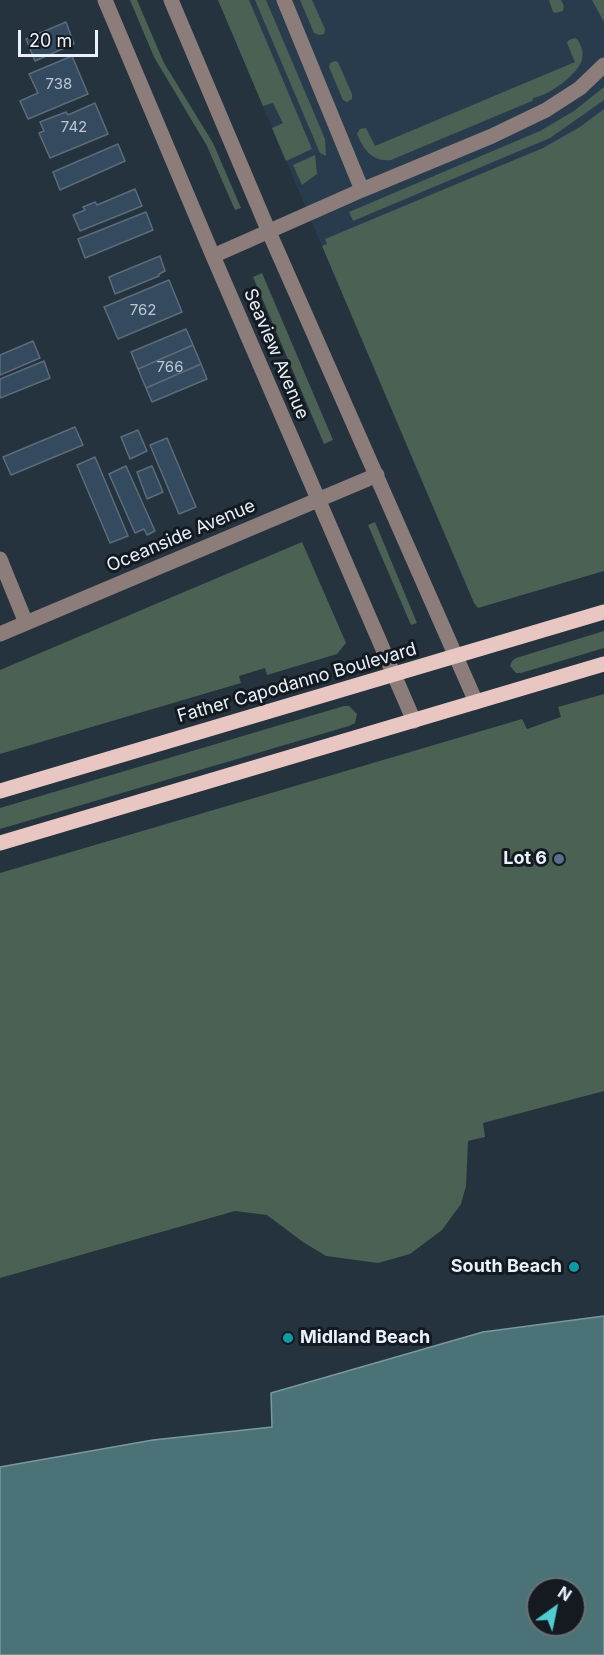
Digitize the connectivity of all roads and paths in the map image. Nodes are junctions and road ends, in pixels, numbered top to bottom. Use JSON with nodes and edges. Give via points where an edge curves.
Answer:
{"nodes":[{"id":1,"x":105,"y":0,"type":"edge"},
{"id":2,"x":171,"y":0,"type":"edge"},
{"id":3,"x":284,"y":0,"type":"edge"},
{"id":4,"x":604,"y":65,"type":"edge"},
{"id":5,"x":362,"y":190,"type":"junction"},
{"id":6,"x":269,"y":232,"type":"junction"},
{"id":7,"x":213,"y":256,"type":"junction"},
{"id":8,"x":377,"y":476,"type":"junction"},
{"id":9,"x":317,"y":499,"type":"junction"},
{"id":10,"x":0,"y":560,"type":"edge"},
{"id":11,"x":604,"y":612,"type":"edge"},
{"id":12,"x":26,"y":623,"type":"junction"},
{"id":13,"x":0,"y":634,"type":"edge"},
{"id":14,"x":457,"y":656,"type":"junction"},
{"id":15,"x":604,"y":664,"type":"edge"},
{"id":16,"x":394,"y":675,"type":"junction"},
{"id":17,"x":476,"y":702,"type":"junction"},
{"id":18,"x":414,"y":721,"type":"junction"},
{"id":19,"x":0,"y":791,"type":"edge"},
{"id":20,"x":0,"y":843,"type":"edge"}],
"edges":[{"from":1,"to":7,"type":"street","name":"Seaview Avenue"},
{"from":2,"to":6,"type":"street"},
{"from":3,"to":5,"type":"street"},
{"from":4,"to":5,"type":"street","via":[[580,88],[546,110]]},
{"from":5,"to":6,"type":"street"},
{"from":6,"to":7,"type":"street"},
{"from":6,"to":8,"type":"street"},
{"from":7,"to":9,"type":"street","name":"Seaview Avenue"},
{"from":8,"to":9,"type":"street","name":"Oceanside Avenue"},
{"from":8,"to":14,"type":"street"},
{"from":9,"to":12,"type":"street","name":"Oceanside Avenue"},
{"from":9,"to":16,"type":"street","name":"Seaview Avenue"},
{"from":10,"to":12,"type":"street"},
{"from":11,"to":14,"type":"main road","name":"Father Capodanno Boulevard"},
{"from":12,"to":13,"type":"street","name":"Oceanside Avenue"},
{"from":14,"to":16,"type":"main road","name":"Father Capodanno Boulevard"},
{"from":14,"to":17,"type":"street"},
{"from":15,"to":17,"type":"main road"},
{"from":16,"to":18,"type":"street","name":"Seaview Avenue"},
{"from":16,"to":19,"type":"main road","name":"Father Capodanno Boulevard"},
{"from":17,"to":18,"type":"main road"},
{"from":18,"to":20,"type":"main road"}]}
